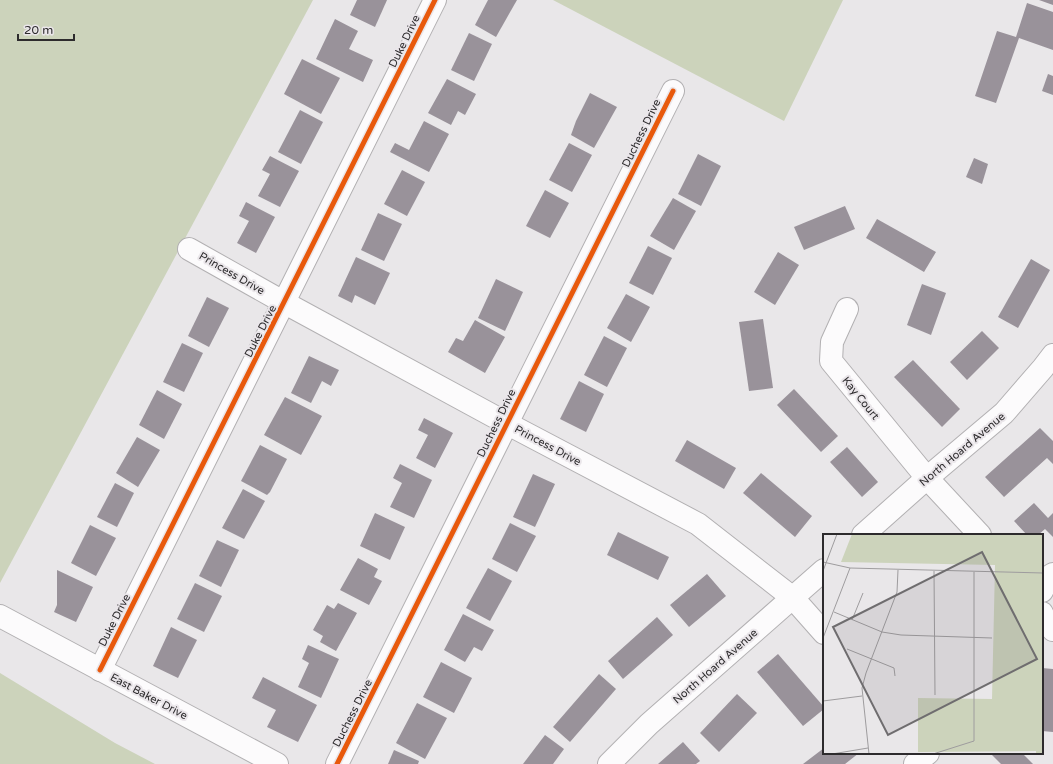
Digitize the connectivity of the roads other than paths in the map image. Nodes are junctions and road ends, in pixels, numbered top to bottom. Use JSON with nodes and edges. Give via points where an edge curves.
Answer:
{"nodes":[{"id":1,"x":435,"y":0,"type":"edge"},
{"id":2,"x":673,"y":91,"type":"dead end"},
{"id":3,"x":189,"y":249,"type":"dead end"},
{"id":4,"x":285,"y":303,"type":"junction"},
{"id":5,"x":847,"y":309,"type":"dead end"},
{"id":6,"x":1053,"y":355,"type":"edge"},
{"id":7,"x":508,"y":424,"type":"junction"},
{"id":8,"x":927,"y":478,"type":"junction"},
{"id":9,"x":864,"y":534,"type":"edge"},
{"id":10,"x":979,"y":534,"type":"edge"},
{"id":11,"x":823,"y":571,"type":"edge"},
{"id":12,"x":1053,"y":574,"type":"edge"},
{"id":13,"x":1043,"y":589,"type":"edge"},
{"id":14,"x":793,"y":598,"type":"junction"},
{"id":15,"x":1043,"y":615,"type":"edge"},
{"id":16,"x":0,"y":616,"type":"edge"},
{"id":17,"x":1053,"y":630,"type":"edge"},
{"id":18,"x":823,"y":632,"type":"edge"},
{"id":19,"x":100,"y":670,"type":"junction"},
{"id":20,"x":926,"y":754,"type":"edge"},
{"id":21,"x":928,"y":754,"type":"edge"},
{"id":22,"x":277,"y":764,"type":"edge"},
{"id":23,"x":337,"y":764,"type":"edge"},
{"id":24,"x":609,"y":764,"type":"edge"},
{"id":25,"x":915,"y":764,"type":"edge"},
{"id":26,"x":937,"y":764,"type":"edge"}],
"edges":[{"from":1,"to":4,"type":"street","name":"Duke Drive"},
{"from":2,"to":7,"type":"street","name":"Duchess Drive"},
{"from":3,"to":4,"type":"street","name":"Princess Drive"},
{"from":4,"to":7,"type":"street","name":"Princess Drive"},
{"from":4,"to":19,"type":"street","name":"Duke Drive"},
{"from":5,"to":8,"type":"street","name":"Kay Court","via":[[832,342],[831,361]]},
{"from":6,"to":8,"type":"street","name":"North Hoard Avenue","via":[[1004,413]]},
{"from":7,"to":14,"type":"street","name":"Princess Drive","via":[[698,524]]},
{"from":7,"to":23,"type":"street","name":"Duchess Drive"},
{"from":8,"to":9,"type":"street","name":"North Hoard Avenue"},
{"from":8,"to":10,"type":"street","name":"Kay Court"},
{"from":11,"to":14,"type":"street","name":"North Hoard Avenue"},
{"from":12,"to":13,"type":"street"},
{"from":14,"to":18,"type":"street","name":"Princess Drive"},
{"from":14,"to":24,"type":"street","name":"North Hoard Avenue","via":[[649,724]]},
{"from":15,"to":17,"type":"street"},
{"from":16,"to":19,"type":"street","name":"East Baker Drive"},
{"from":19,"to":22,"type":"street","name":"East Baker Drive"},
{"from":20,"to":25,"type":"street"},
{"from":21,"to":26,"type":"street"}]}
